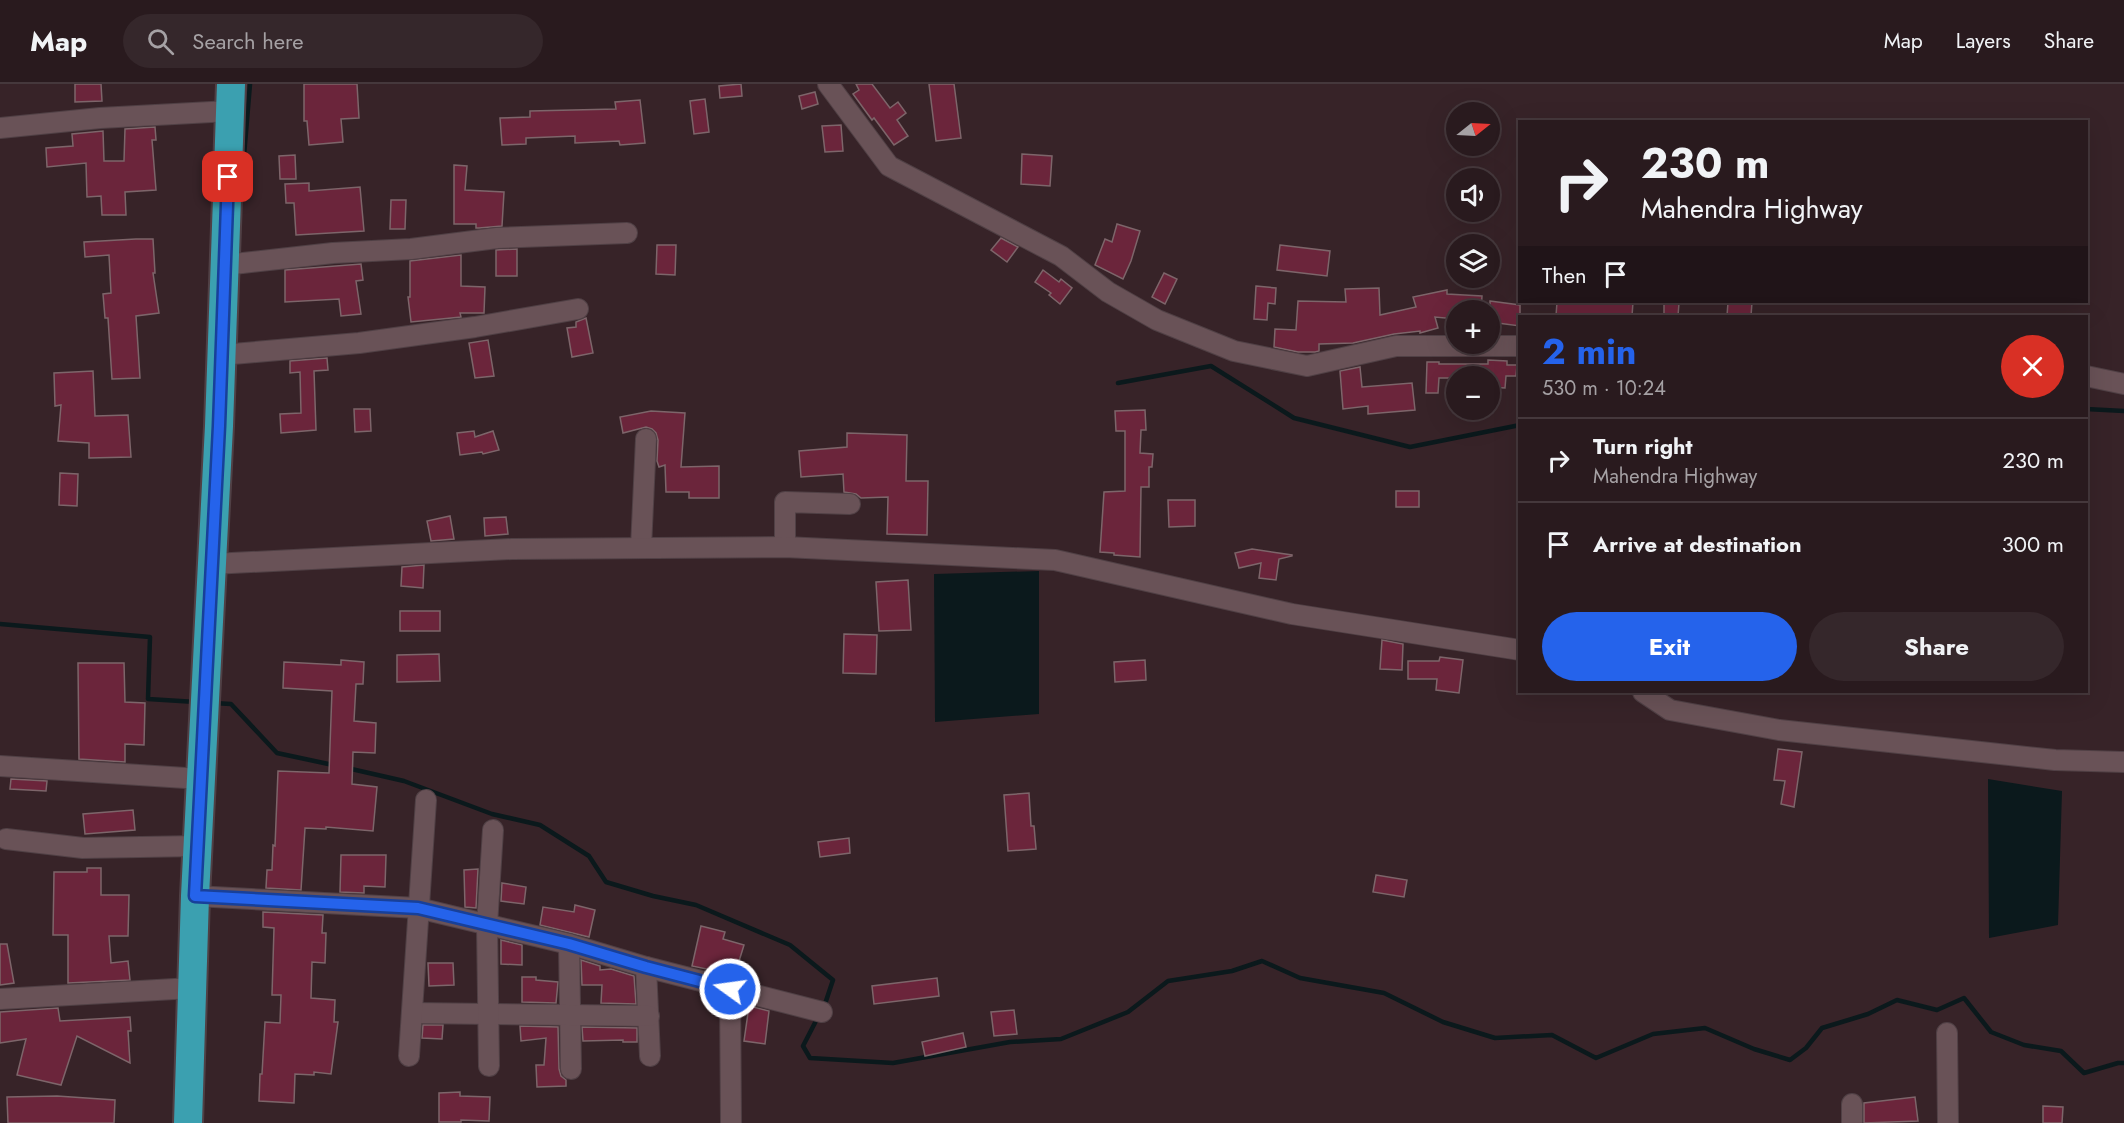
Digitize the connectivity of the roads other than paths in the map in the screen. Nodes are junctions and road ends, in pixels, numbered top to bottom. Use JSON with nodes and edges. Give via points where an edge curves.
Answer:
{"nodes":[{"id":1,"x":828,"y":84,"type":"edge"},
{"id":2,"x":230,"y":98,"type":"edge"},
{"id":3,"x":0,"y":128,"type":"edge"},
{"id":4,"x":627,"y":233,"type":"dead end"},
{"id":5,"x":225,"y":265,"type":"junction"},
{"id":6,"x":578,"y":309,"type":"dead end"},
{"id":7,"x":1518,"y":346,"type":"edge"},
{"id":8,"x":221,"y":355,"type":"junction"},
{"id":9,"x":2088,"y":376,"type":"edge"},
{"id":10,"x":2124,"y":384,"type":"edge"},
{"id":11,"x":646,"y":439,"type":"dead end"},
{"id":12,"x":850,"y":504,"type":"dead end"},
{"id":13,"x":785,"y":547,"type":"junction"},
{"id":14,"x":641,"y":548,"type":"junction"},
{"id":15,"x":212,"y":564,"type":"junction"},
{"id":16,"x":1518,"y":650,"type":"edge"},
{"id":17,"x":1645,"y":693,"type":"edge"},
{"id":18,"x":2124,"y":762,"type":"edge"},
{"id":19,"x":0,"y":766,"type":"edge"},
{"id":20,"x":201,"y":778,"type":"junction"},
{"id":21,"x":426,"y":800,"type":"dead end"},
{"id":22,"x":493,"y":830,"type":"dead end"},
{"id":23,"x":6,"y":839,"type":"dead end"},
{"id":24,"x":198,"y":846,"type":"junction"},
{"id":25,"x":195,"y":896,"type":"junction"},
{"id":26,"x":418,"y":908,"type":"junction"},
{"id":27,"x":487,"y":925,"type":"junction"},
{"id":28,"x":569,"y":944,"type":"junction"},
{"id":29,"x":646,"y":967,"type":"junction"},
{"id":30,"x":192,"y":988,"type":"junction"},
{"id":31,"x":730,"y":989,"type":"junction"},
{"id":32,"x":0,"y":999,"type":"edge"},
{"id":33,"x":822,"y":1012,"type":"dead end"},
{"id":34,"x":412,"y":1013,"type":"junction"},
{"id":35,"x":489,"y":1014,"type":"junction"},
{"id":36,"x":570,"y":1015,"type":"junction"},
{"id":37,"x":649,"y":1016,"type":"junction"},
{"id":38,"x":1947,"y":1033,"type":"dead end"},
{"id":39,"x":409,"y":1056,"type":"dead end"},
{"id":40,"x":650,"y":1056,"type":"dead end"},
{"id":41,"x":489,"y":1066,"type":"dead end"},
{"id":42,"x":571,"y":1069,"type":"dead end"},
{"id":43,"x":731,"y":1122,"type":"edge"},
{"id":44,"x":188,"y":1123,"type":"edge"},
{"id":45,"x":1948,"y":1123,"type":"edge"}],
"edges":[{"from":1,"to":7,"type":"street","via":[[889,166],[1061,256],[1108,292],[1157,320],[1234,351],[1307,366],[1396,346]]},
{"from":2,"to":3,"type":"street","via":[[100,118]]},
{"from":2,"to":5,"type":"highway"},
{"from":4,"to":5,"type":"street","via":[[497,238]]},
{"from":5,"to":8,"type":"highway"},
{"from":6,"to":8,"type":"street","via":[[359,343]]},
{"from":8,"to":15,"type":"highway"},
{"from":9,"to":10,"type":"street"},
{"from":11,"to":14,"type":"street"},
{"from":12,"to":13,"type":"street","via":[[785,502]]},
{"from":13,"to":14,"type":"street"},
{"from":13,"to":16,"type":"street","via":[[909,546],[1055,560],[1292,614]]},
{"from":14,"to":15,"type":"street","via":[[512,549]]},
{"from":15,"to":20,"type":"highway"},
{"from":17,"to":18,"type":"street","via":[[1670,710],[1779,730],[2055,760]]},
{"from":19,"to":20,"type":"street"},
{"from":20,"to":24,"type":"highway"},
{"from":21,"to":26,"type":"street"},
{"from":22,"to":27,"type":"street"},
{"from":23,"to":24,"type":"street","via":[[83,848]]},
{"from":24,"to":25,"type":"highway"},
{"from":25,"to":26,"type":"street"},
{"from":25,"to":30,"type":"highway"},
{"from":26,"to":27,"type":"street"},
{"from":26,"to":34,"type":"street"},
{"from":27,"to":28,"type":"street"},
{"from":27,"to":35,"type":"street"},
{"from":28,"to":29,"type":"street"},
{"from":28,"to":36,"type":"street"},
{"from":29,"to":31,"type":"street"},
{"from":29,"to":37,"type":"street"},
{"from":30,"to":32,"type":"street"},
{"from":30,"to":44,"type":"highway"},
{"from":31,"to":33,"type":"street"},
{"from":31,"to":43,"type":"street"},
{"from":34,"to":35,"type":"street"},
{"from":34,"to":39,"type":"street"},
{"from":35,"to":36,"type":"street"},
{"from":35,"to":41,"type":"street"},
{"from":36,"to":37,"type":"street"},
{"from":36,"to":42,"type":"street"},
{"from":37,"to":40,"type":"street"},
{"from":38,"to":45,"type":"street"}]}
